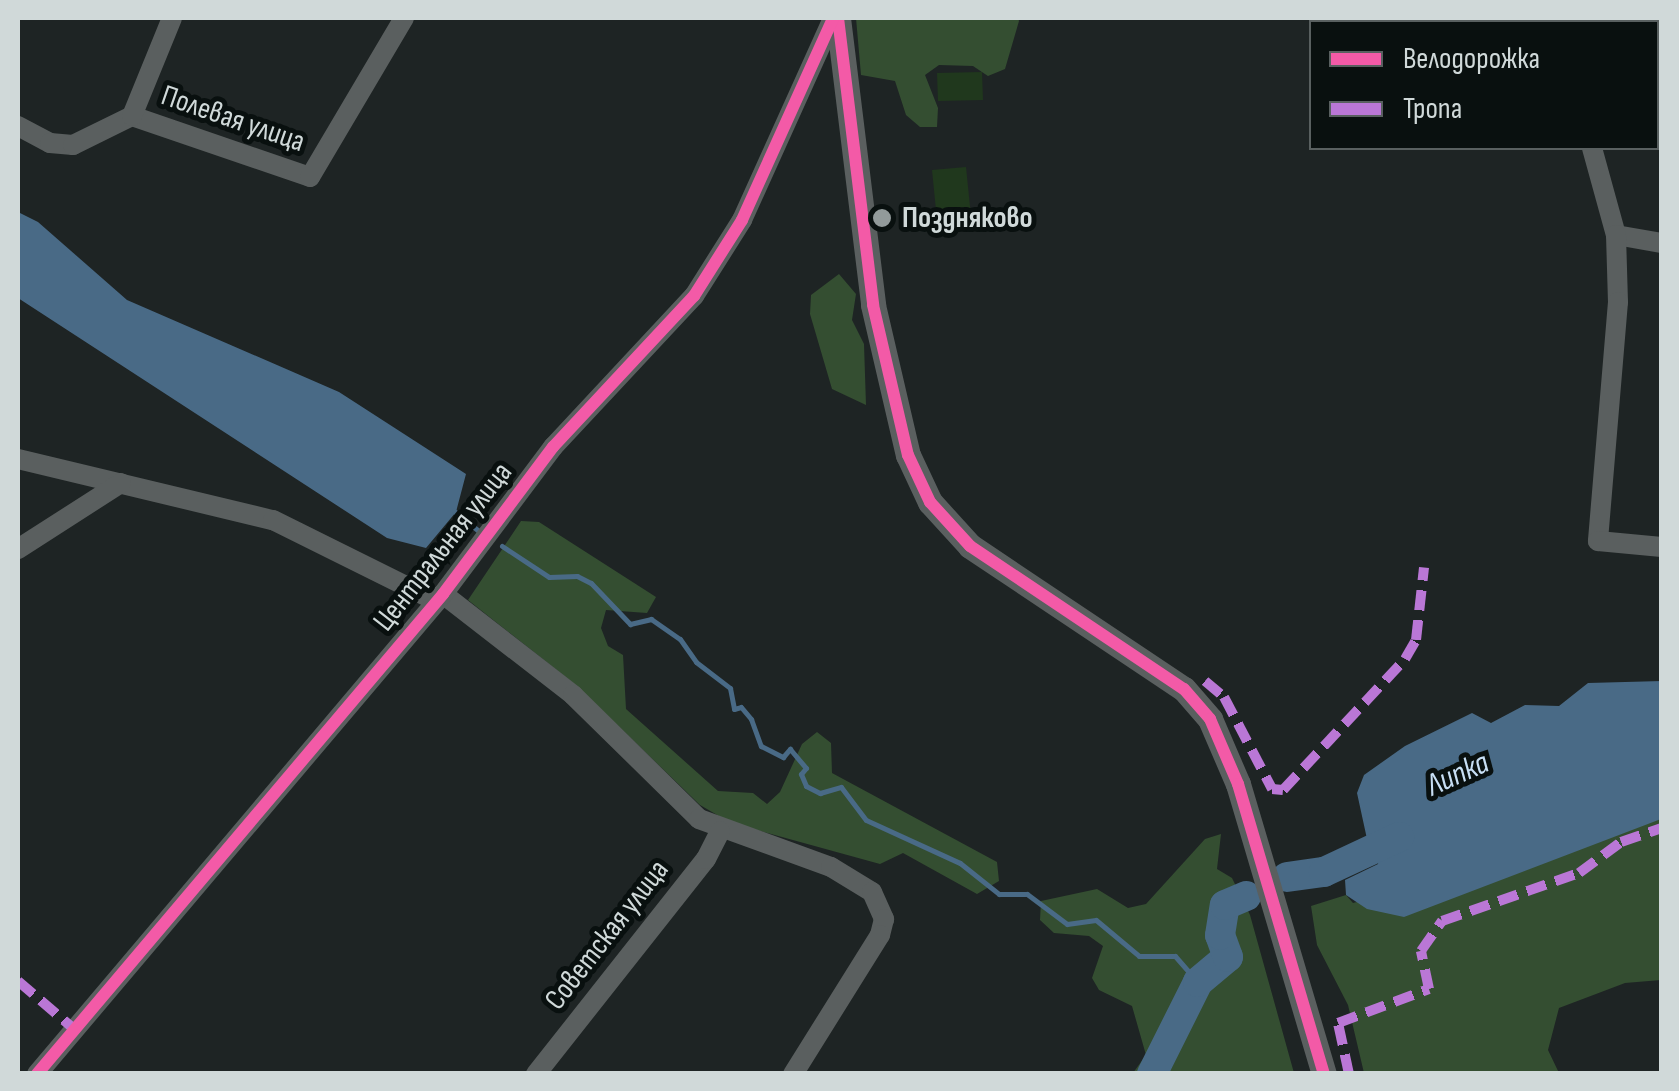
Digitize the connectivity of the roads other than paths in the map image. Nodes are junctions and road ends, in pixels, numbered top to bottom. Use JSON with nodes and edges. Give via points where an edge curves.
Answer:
{"nodes":[{"id":1,"x":172,"y":18,"type":"edge"},
{"id":2,"x":404,"y":18,"type":"edge"},
{"id":3,"x":836,"y":18,"type":"edge"},
{"id":4,"x":132,"y":116,"type":"junction"},
{"id":5,"x":18,"y":126,"type":"edge"},
{"id":6,"x":1593,"y":150,"type":"edge"},
{"id":7,"x":1616,"y":235,"type":"junction"},
{"id":8,"x":1662,"y":243,"type":"edge"},
{"id":9,"x":18,"y":459,"type":"edge"},
{"id":10,"x":122,"y":483,"type":"junction"},
{"id":11,"x":1662,"y":547,"type":"edge"},
{"id":12,"x":18,"y":549,"type":"edge"},
{"id":13,"x":439,"y":598,"type":"junction"},
{"id":14,"x":720,"y":831,"type":"junction"},
{"id":15,"x":38,"y":1074,"type":"edge"},
{"id":16,"x":536,"y":1074,"type":"edge"},
{"id":17,"x":793,"y":1074,"type":"edge"},
{"id":18,"x":1324,"y":1074,"type":"edge"}],
"edges":[{"from":1,"to":4,"type":"street"},
{"from":2,"to":4,"type":"street","name":"Полевая улица","via":[[310,177]]},
{"from":3,"to":13,"type":"street","name":"Центральная улица","via":[[718,262],[651,347],[522,484]]},
{"from":3,"to":18,"type":"street","via":[[873,305],[908,455],[930,502],[970,546],[1184,689],[1210,719],[1238,784]]},
{"from":4,"to":5,"type":"street","via":[[73,145],[50,143]]},
{"from":6,"to":7,"type":"street"},
{"from":7,"to":8,"type":"street"},
{"from":7,"to":11,"type":"street","via":[[1618,302],[1598,541]]},
{"from":9,"to":10,"type":"street"},
{"from":10,"to":12,"type":"street"},
{"from":10,"to":13,"type":"street","via":[[273,520]]},
{"from":13,"to":14,"type":"street","via":[[573,695],[699,819]]},
{"from":13,"to":15,"type":"street","name":"Центральная улица"},
{"from":14,"to":16,"type":"street","name":"Советская улица","via":[[706,859]]},
{"from":14,"to":17,"type":"street","via":[[831,867],[872,892],[881,906],[880,936]]}]}
